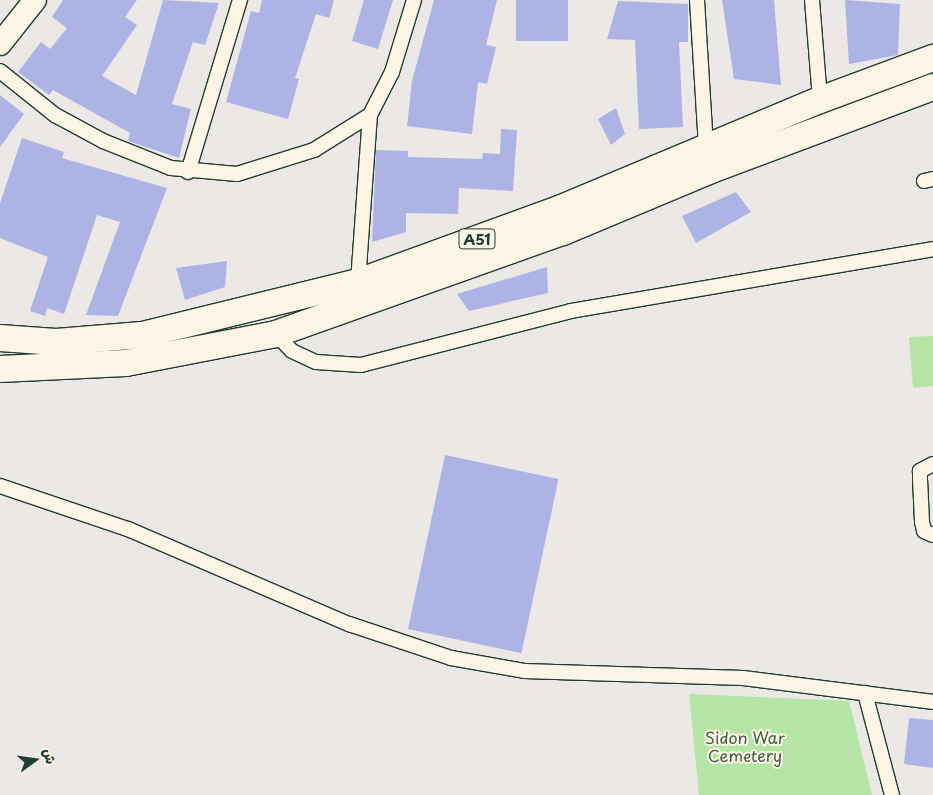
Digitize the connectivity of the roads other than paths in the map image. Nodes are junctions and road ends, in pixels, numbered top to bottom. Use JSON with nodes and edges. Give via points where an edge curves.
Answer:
{"nodes":[{"id":1,"x":35,"y":0,"type":"edge"},
{"id":2,"x":240,"y":0,"type":"edge"},
{"id":3,"x":414,"y":0,"type":"edge"},
{"id":4,"x":698,"y":0,"type":"edge"},
{"id":5,"x":812,"y":0,"type":"edge"},
{"id":6,"x":0,"y":44,"type":"edge"},
{"id":7,"x":933,"y":58,"type":"edge"},
{"id":8,"x":0,"y":71,"type":"edge"},
{"id":9,"x":933,"y":87,"type":"edge"},
{"id":10,"x":820,"y":100,"type":"junction"},
{"id":11,"x":370,"y":115,"type":"junction"},
{"id":12,"x":706,"y":147,"type":"junction"},
{"id":13,"x":188,"y":172,"type":"junction"},
{"id":14,"x":933,"y":249,"type":"edge"},
{"id":15,"x":358,"y":282,"type":"junction"},
{"id":16,"x":276,"y":334,"type":"junction"},
{"id":17,"x":0,"y":338,"type":"edge"},
{"id":18,"x":0,"y":369,"type":"edge"},
{"id":19,"x":933,"y":464,"type":"edge"},
{"id":20,"x":0,"y":486,"type":"edge"},
{"id":21,"x":933,"y":535,"type":"edge"},
{"id":22,"x":865,"y":694,"type":"junction"},
{"id":23,"x":933,"y":702,"type":"edge"},
{"id":24,"x":892,"y":795,"type":"edge"}],
"edges":[{"from":1,"to":6,"type":"main road"},
{"from":2,"to":13,"type":"street"},
{"from":3,"to":11,"type":"street","via":[[392,72]]},
{"from":4,"to":12,"type":"street"},
{"from":5,"to":10,"type":"street"},
{"from":7,"to":10,"type":"highway","number":"A51"},
{"from":8,"to":13,"type":"street","via":[[78,128],[154,163]]},
{"from":9,"to":16,"type":"highway","number":"A51","via":[[711,170],[563,232]]},
{"from":10,"to":12,"type":"highway","number":"A51"},
{"from":11,"to":13,"type":"street","via":[[314,150],[260,170],[237,174]]},
{"from":11,"to":15,"type":"street"},
{"from":12,"to":15,"type":"highway","number":"A51","via":[[559,209]]},
{"from":14,"to":16,"type":"street","via":[[571,311],[361,365],[316,362],[292,351]]},
{"from":15,"to":17,"type":"highway","number":"A51","via":[[142,335],[56,342]]},
{"from":16,"to":18,"type":"highway","number":"A51","via":[[126,363]]},
{"from":19,"to":21,"type":"street","via":[[920,472],[920,479],[924,531]]},
{"from":20,"to":22,"type":"street","via":[[128,529],[348,624],[451,658],[553,674],[743,678]]},
{"from":22,"to":23,"type":"street"},
{"from":22,"to":24,"type":"street"}]}
